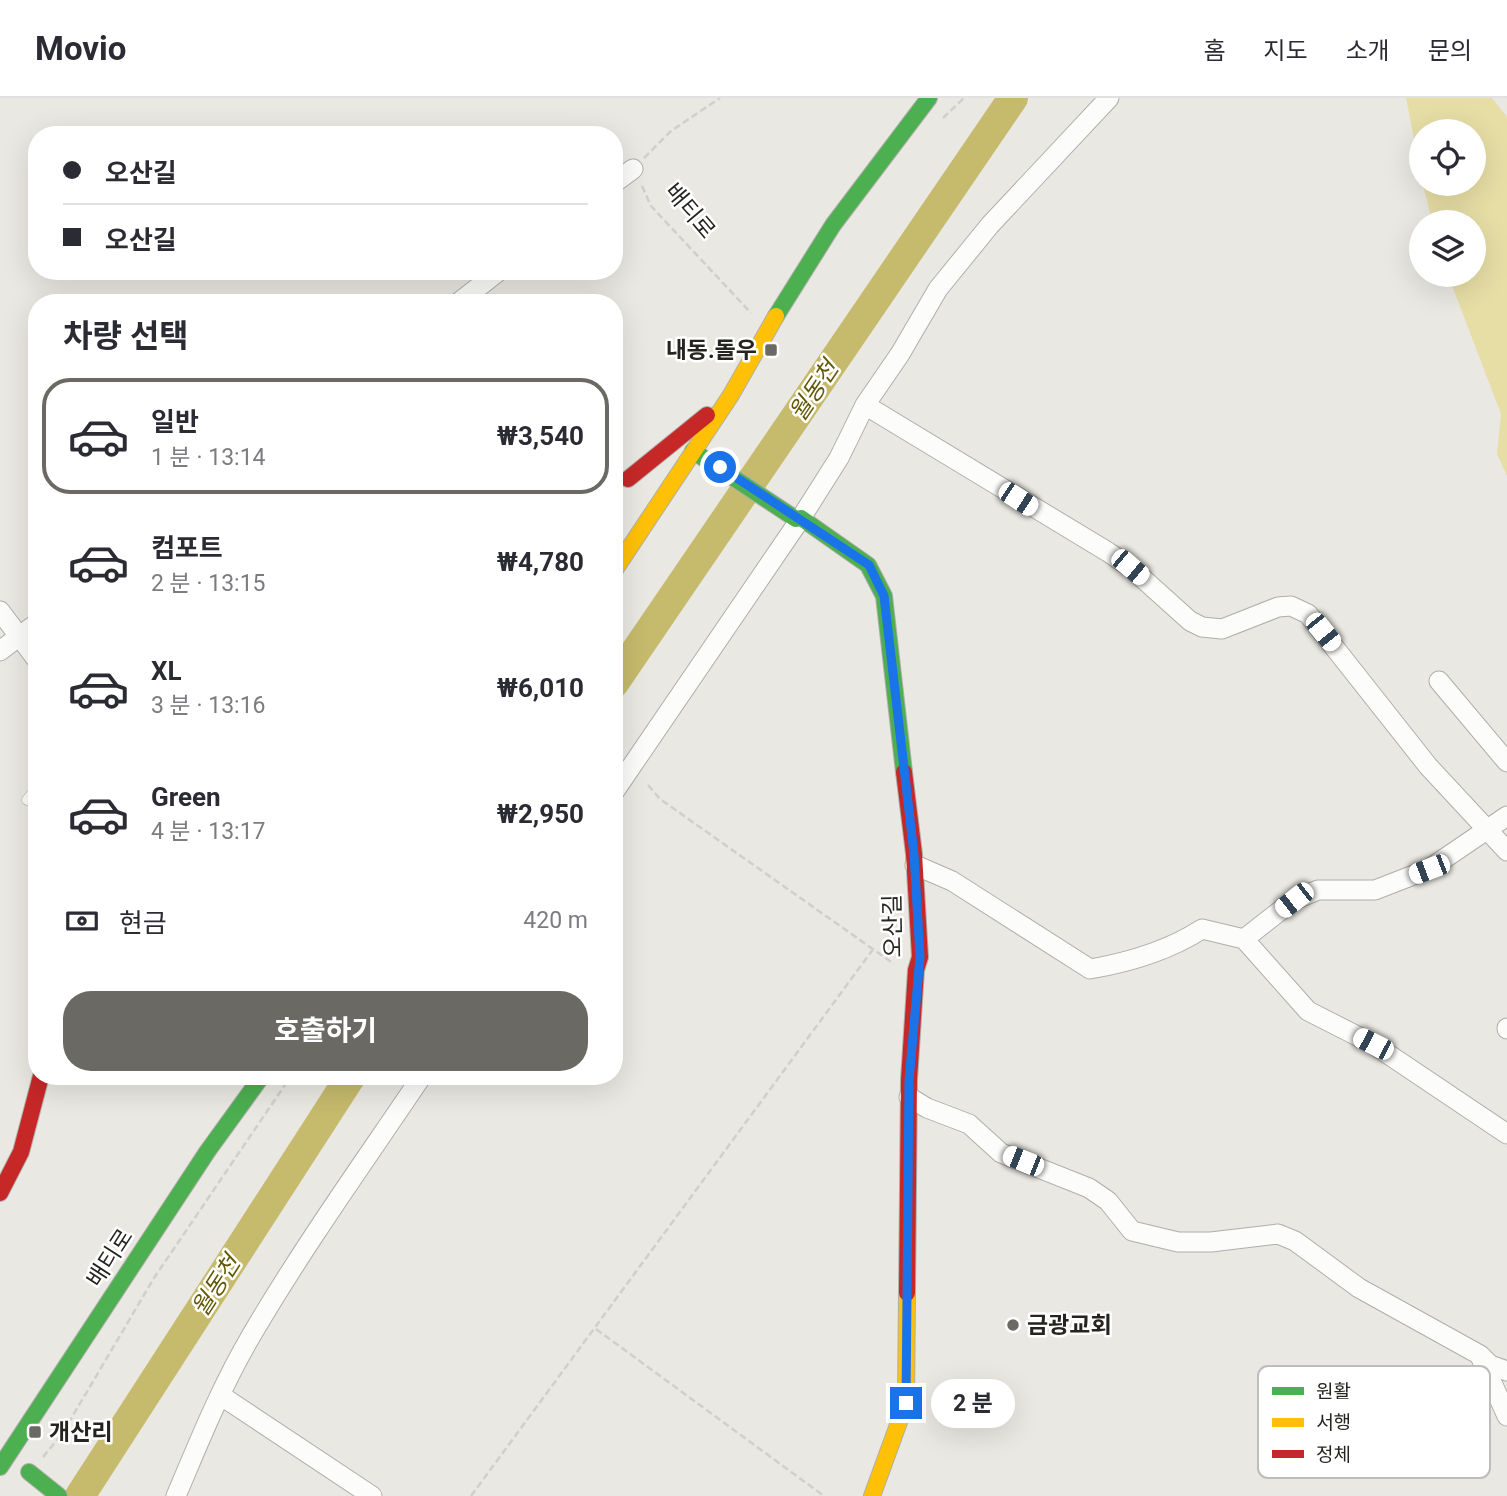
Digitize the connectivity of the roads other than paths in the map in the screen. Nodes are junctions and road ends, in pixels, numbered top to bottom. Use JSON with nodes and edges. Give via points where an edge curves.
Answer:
{"nodes":[{"id":1,"x":929,"y":98,"type":"edge"},
{"id":2,"x":1109,"y":98,"type":"edge"},
{"id":3,"x":633,"y":169,"type":"road end"},
{"id":4,"x":623,"y":176,"type":"edge"},
{"id":5,"x":487,"y":280,"type":"edge"},
{"id":6,"x":470,"y":294,"type":"edge"},
{"id":7,"x":731,"y":395,"type":"junction"},
{"id":8,"x":865,"y":405,"type":"junction"},
{"id":9,"x":693,"y":452,"type":"junction"},
{"id":10,"x":676,"y":478,"type":"junction"},
{"id":11,"x":639,"y":485,"type":"junction"},
{"id":12,"x":623,"y":488,"type":"edge"},
{"id":13,"x":798,"y":519,"type":"junction"},
{"id":14,"x":646,"y":524,"type":"junction"},
{"id":15,"x":623,"y":558,"type":"edge"},
{"id":16,"x":0,"y":611,"type":"edge"},
{"id":17,"x":28,"y":630,"type":"edge"},
{"id":18,"x":19,"y":636,"type":"junction"},
{"id":19,"x":28,"y":648,"type":"edge"},
{"id":20,"x":0,"y":651,"type":"edge"},
{"id":21,"x":1439,"y":681,"type":"dead end"},
{"id":22,"x":1507,"y":762,"type":"edge"},
{"id":23,"x":623,"y":779,"type":"edge"},
{"id":24,"x":1507,"y":816,"type":"edge"},
{"id":25,"x":1488,"y":831,"type":"junction"},
{"id":26,"x":1507,"y":851,"type":"edge"},
{"id":27,"x":915,"y":865,"type":"junction"},
{"id":28,"x":1244,"y":939,"type":"junction"},
{"id":29,"x":39,"y":1085,"type":"edge"},
{"id":30,"x":255,"y":1085,"type":"edge"},
{"id":31,"x":416,"y":1085,"type":"edge"},
{"id":32,"x":909,"y":1097,"type":"junction"},
{"id":33,"x":1504,"y":1125,"type":"edge"},
{"id":34,"x":0,"y":1192,"type":"edge"},
{"id":35,"x":1480,"y":1355,"type":"junction"},
{"id":36,"x":1485,"y":1366,"type":"edge"},
{"id":37,"x":1507,"y":1371,"type":"edge"},
{"id":38,"x":1490,"y":1378,"type":"edge"},
{"id":39,"x":220,"y":1395,"type":"junction"},
{"id":40,"x":1507,"y":1416,"type":"edge"},
{"id":41,"x":2,"y":1456,"type":"edge"},
{"id":42,"x":29,"y":1472,"type":"joint"},
{"id":43,"x":59,"y":1496,"type":"edge"},
{"id":44,"x":176,"y":1496,"type":"edge"},
{"id":45,"x":372,"y":1496,"type":"edge"},
{"id":46,"x":872,"y":1496,"type":"edge"}],
"edges":[{"from":1,"to":7,"type":"street","via":[[833,225]]},
{"from":2,"to":8,"type":"street","via":[[990,225],[938,289]]},
{"from":3,"to":4,"type":"street"},
{"from":5,"to":6,"type":"street"},
{"from":7,"to":9,"type":"street"},
{"from":7,"to":11,"type":"street"},
{"from":8,"to":13,"type":"street","via":[[839,458]]},
{"from":8,"to":25,"type":"street","via":[[1130,567],[1202,627],[1222,629],[1278,607],[1291,606],[1308,614],[1428,766]]},
{"from":9,"to":10,"type":"street"},
{"from":9,"to":13,"type":"street","name":"오산길"},
{"from":10,"to":11,"type":"street","via":[[649,468]]},
{"from":10,"to":14,"type":"street"},
{"from":11,"to":12,"type":"street"},
{"from":11,"to":14,"type":"street"},
{"from":13,"to":23,"type":"street"},
{"from":13,"to":27,"type":"street","name":"오산길","via":[[869,565],[884,596]]},
{"from":14,"to":15,"type":"street"},
{"from":16,"to":18,"type":"street"},
{"from":17,"to":18,"type":"street"},
{"from":18,"to":19,"type":"street"},
{"from":18,"to":20,"type":"street"},
{"from":21,"to":22,"type":"street"},
{"from":24,"to":25,"type":"street"},
{"from":25,"to":26,"type":"street"},
{"from":25,"to":28,"type":"street","via":[[1429,869],[1375,890],[1318,890],[1294,900]]},
{"from":27,"to":28,"type":"street","via":[[953,881],[1090,968],[1121,964],[1176,946],[1202,929]]},
{"from":27,"to":32,"type":"street","name":"오산길","via":[[920,957]]},
{"from":28,"to":33,"type":"street","via":[[1308,1011],[1373,1044]]},
{"from":29,"to":34,"type":"street","via":[[18,1161]]},
{"from":30,"to":41,"type":"street","name":"배티로"},
{"from":31,"to":39,"type":"street","via":[[310,1241]]},
{"from":32,"to":35,"type":"street","via":[[969,1124],[1001,1153],[1088,1188],[1108,1201],[1132,1231],[1178,1242],[1278,1234],[1295,1241],[1359,1288]]},
{"from":32,"to":46,"type":"street","name":"오산길","via":[[906,1403]]},
{"from":35,"to":36,"type":"street"},
{"from":35,"to":37,"type":"street","via":[[1490,1366]]},
{"from":38,"to":40,"type":"street"},
{"from":39,"to":44,"type":"street"},
{"from":39,"to":45,"type":"street"},
{"from":41,"to":42,"type":"street"},
{"from":42,"to":43,"type":"street"}]}
